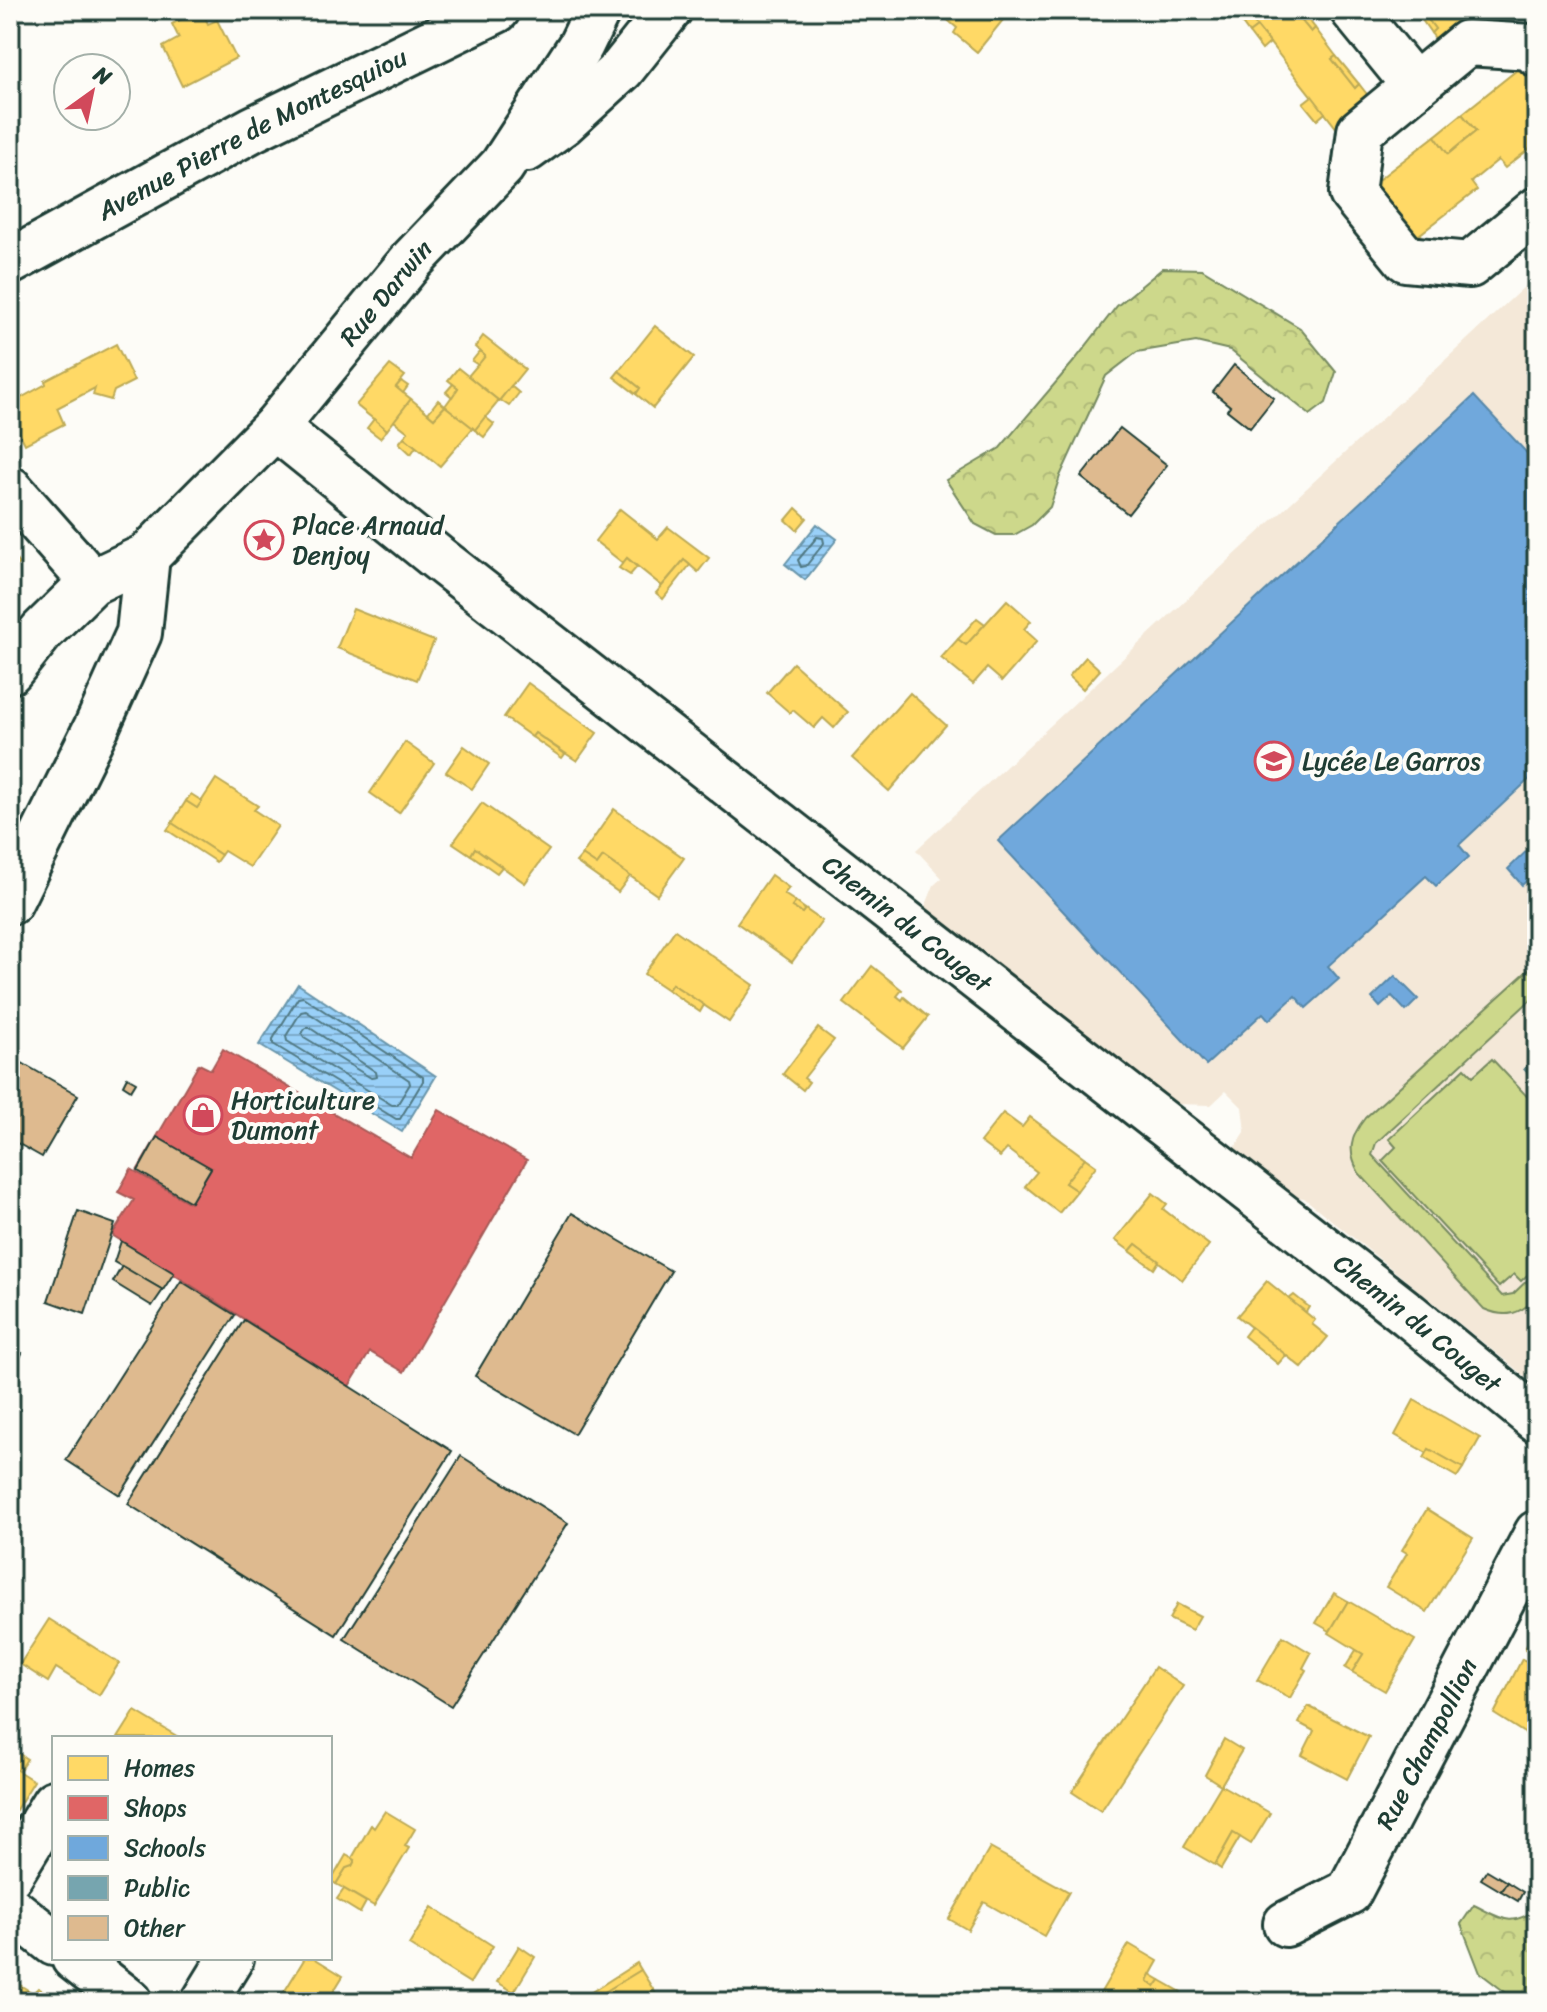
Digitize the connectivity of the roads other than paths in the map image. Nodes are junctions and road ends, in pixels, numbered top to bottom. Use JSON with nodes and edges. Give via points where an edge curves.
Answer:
{"nodes":[{"id":1,"x":497,"y":10,"type":"edge"},
{"id":2,"x":598,"y":10,"type":"edge"},
{"id":3,"x":669,"y":10,"type":"edge"},
{"id":4,"x":1353,"y":10,"type":"edge"},
{"id":5,"x":1537,"y":54,"type":"edge"},
{"id":6,"x":1415,"y":86,"type":"junction"},
{"id":7,"x":502,"y":166,"type":"junction"},
{"id":8,"x":1537,"y":210,"type":"edge"},
{"id":9,"x":10,"y":262,"type":"edge"},
{"id":10,"x":275,"y":427,"type":"junction"},
{"id":11,"x":10,"y":489,"type":"edge"},
{"id":12,"x":147,"y":556,"type":"junction"},
{"id":13,"x":92,"y":582,"type":"junction"},
{"id":14,"x":10,"y":671,"type":"edge"},
{"id":15,"x":10,"y":902,"type":"edge"},
{"id":16,"x":1537,"y":1420,"type":"edge"},
{"id":17,"x":1537,"y":1533,"type":"edge"},
{"id":18,"x":52,"y":1806,"type":"edge"},
{"id":19,"x":10,"y":1875,"type":"edge"},
{"id":20,"x":10,"y":1908,"type":"edge"},
{"id":21,"x":1286,"y":1924,"type":"dead end"},
{"id":22,"x":52,"y":1941,"type":"edge"},
{"id":23,"x":77,"y":1960,"type":"edge"},
{"id":24,"x":230,"y":1960,"type":"edge"},
{"id":25,"x":130,"y":2002,"type":"edge"},
{"id":26,"x":204,"y":2002,"type":"edge"}],
"edges":[{"from":1,"to":9,"type":"street","name":"Avenue Pierre de Montesquiou","via":[[253,129]]},
{"from":2,"to":7,"type":"street","name":"Rue Darwin"},
{"from":3,"to":7,"type":"street","name":"Rue Darwin","via":[[622,69],[563,123]]},
{"from":4,"to":6,"type":"street"},
{"from":5,"to":6,"type":"street","via":[[1531,47],[1467,43]]},
{"from":6,"to":8,"type":"street","via":[[1360,131],[1352,193],[1406,259],[1470,265]]},
{"from":7,"to":10,"type":"street","name":"Rue Darwin","via":[[413,259]]},
{"from":10,"to":12,"type":"street"},
{"from":10,"to":16,"type":"street","name":"Chemin du Couget"},
{"from":11,"to":13,"type":"street"},
{"from":12,"to":13,"type":"street"},
{"from":12,"to":15,"type":"street","via":[[139,633]]},
{"from":13,"to":14,"type":"street"},
{"from":17,"to":21,"type":"street","name":"Rue Champollion","via":[[1349,1892]]},
{"from":18,"to":19,"type":"street"},
{"from":20,"to":22,"type":"street"},
{"from":23,"to":25,"type":"street"},
{"from":24,"to":26,"type":"street"}]}
